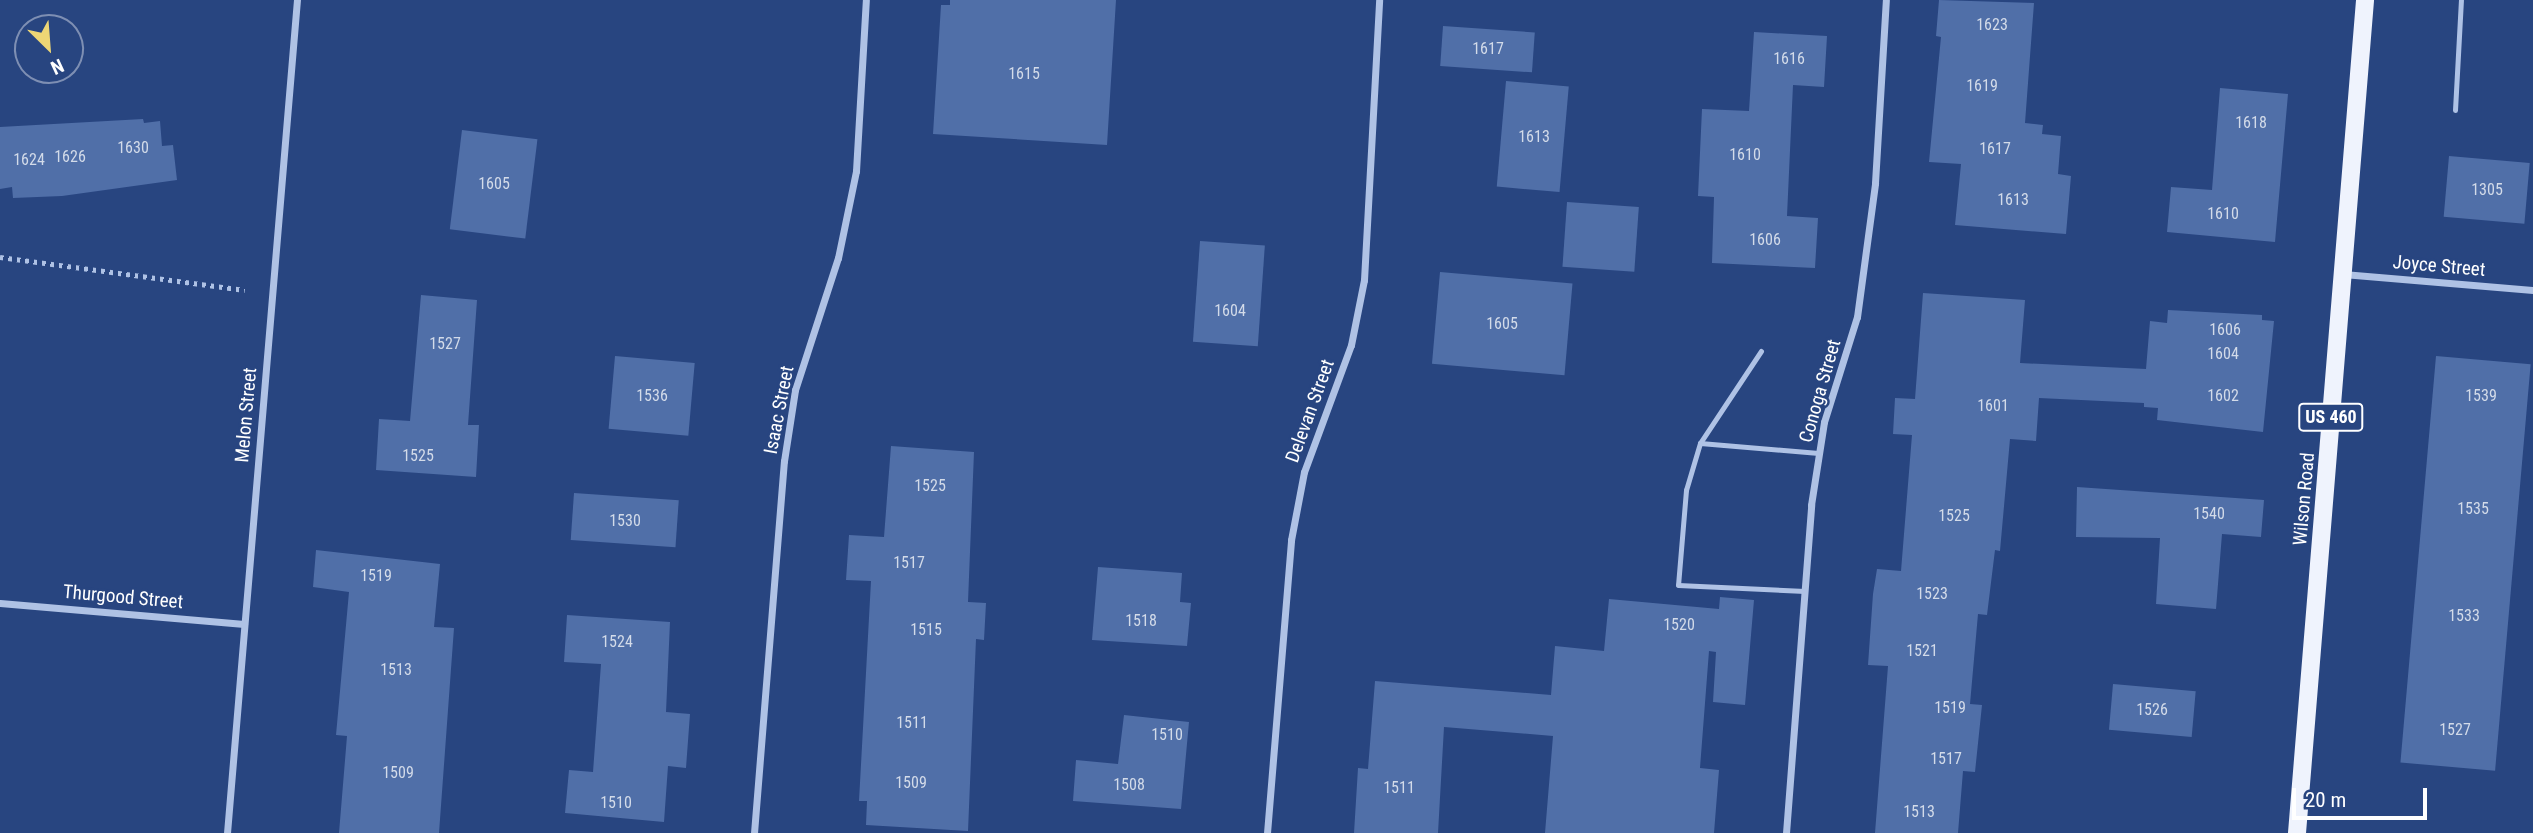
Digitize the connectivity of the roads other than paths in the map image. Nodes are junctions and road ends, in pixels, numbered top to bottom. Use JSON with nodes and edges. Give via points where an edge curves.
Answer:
{"nodes":[{"id":1,"x":298,"y":0,"type":"edge"},
{"id":2,"x":866,"y":0,"type":"edge"},
{"id":3,"x":1380,"y":0,"type":"edge"},
{"id":4,"x":1886,"y":0,"type":"edge"},
{"id":5,"x":2365,"y":0,"type":"edge"},
{"id":6,"x":2461,"y":0,"type":"edge"},
{"id":7,"x":2455,"y":110,"type":"dead end"},
{"id":8,"x":2343,"y":274,"type":"junction"},
{"id":9,"x":2533,"y":290,"type":"edge"},
{"id":10,"x":1761,"y":351,"type":"dead end"},
{"id":11,"x":1700,"y":443,"type":"junction"},
{"id":12,"x":1819,"y":453,"type":"junction"},
{"id":13,"x":1805,"y":591,"type":"junction"},
{"id":14,"x":0,"y":603,"type":"edge"},
{"id":15,"x":244,"y":624,"type":"junction"},
{"id":16,"x":227,"y":833,"type":"edge"},
{"id":17,"x":754,"y":833,"type":"edge"},
{"id":18,"x":1267,"y":833,"type":"edge"},
{"id":19,"x":1786,"y":833,"type":"edge"},
{"id":20,"x":2297,"y":833,"type":"edge"}],
"edges":[{"from":1,"to":15,"type":"street","name":"Melon Street"},
{"from":2,"to":17,"type":"street","name":"Isaac Street","via":[[856,171],[838,258],[795,390],[784,461]]},
{"from":3,"to":18,"type":"street","name":"Delevan Street","via":[[1364,280],[1351,345],[1304,472],[1291,540]]},
{"from":4,"to":12,"type":"street","name":"Conoga Street","via":[[1875,183],[1857,317],[1824,422]]},
{"from":5,"to":8,"type":"main road","name":"Wilson Road","number":"US 460"},
{"from":6,"to":7,"type":"lane"},
{"from":8,"to":9,"type":"street","name":"Joyce Street"},
{"from":8,"to":20,"type":"main road","name":"Wilson Road","number":"US 460"},
{"from":10,"to":11,"type":"lane"},
{"from":11,"to":12,"type":"lane"},
{"from":11,"to":13,"type":"lane","via":[[1686,490],[1678,585]]},
{"from":12,"to":13,"type":"street","name":"Conoga Street"},
{"from":13,"to":19,"type":"street","name":"Conoga Street"},
{"from":14,"to":15,"type":"street","name":"Thurgood Street"},
{"from":15,"to":16,"type":"street","name":"Melon Street"}]}
